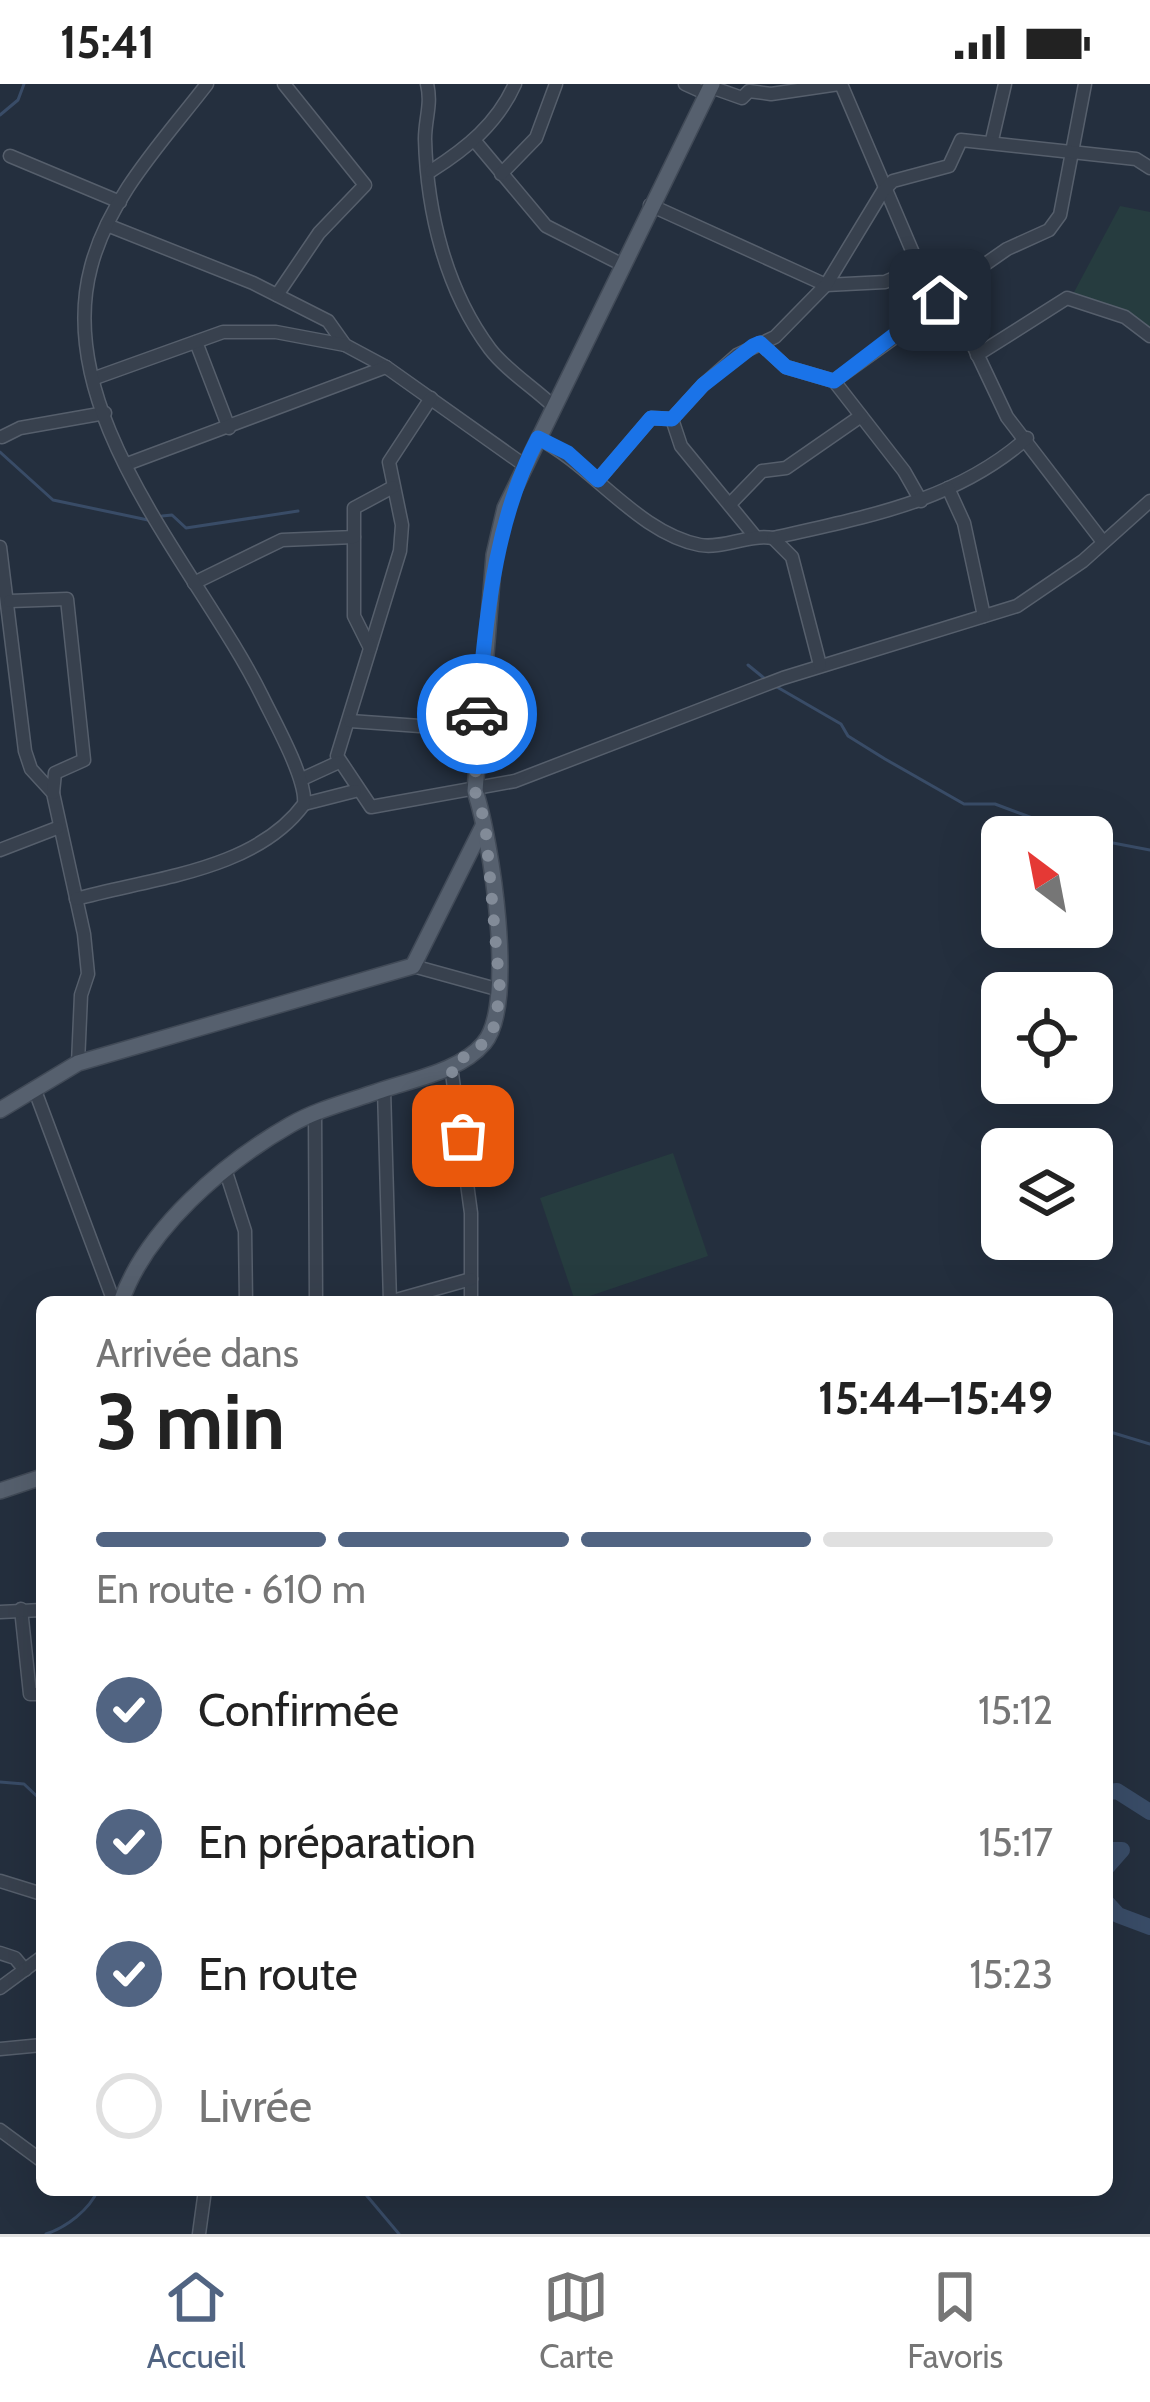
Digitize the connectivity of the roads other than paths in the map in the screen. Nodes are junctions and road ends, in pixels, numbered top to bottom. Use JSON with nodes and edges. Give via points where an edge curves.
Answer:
{"nodes":[{"id":1,"x":207,"y":84,"type":"edge"},
{"id":2,"x":284,"y":84,"type":"edge"},
{"id":3,"x":427,"y":84,"type":"edge"},
{"id":4,"x":514,"y":84,"type":"edge"},
{"id":5,"x":556,"y":84,"type":"edge"},
{"id":6,"x":685,"y":84,"type":"edge"},
{"id":7,"x":840,"y":84,"type":"edge"},
{"id":8,"x":1005,"y":84,"type":"edge"},
{"id":9,"x":1085,"y":84,"type":"edge"},
{"id":10,"x":710,"y":88,"type":"edge"},
{"id":11,"x":474,"y":140,"type":"junction"},
{"id":12,"x":992,"y":140,"type":"junction"},
{"id":13,"x":1150,"y":151,"type":"edge"},
{"id":14,"x":1075,"y":154,"type":"junction"},
{"id":15,"x":10,"y":156,"type":"dead end"},
{"id":16,"x":1136,"y":159,"type":"junction"},
{"id":17,"x":1150,"y":168,"type":"edge"},
{"id":18,"x":431,"y":171,"type":"junction"},
{"id":19,"x":501,"y":174,"type":"junction"},
{"id":20,"x":883,"y":191,"type":"junction"},
{"id":21,"x":120,"y":202,"type":"junction"},
{"id":22,"x":650,"y":205,"type":"junction"},
{"id":23,"x":107,"y":225,"type":"junction"},
{"id":24,"x":621,"y":265,"type":"junction"},
{"id":25,"x":919,"y":267,"type":"junction"},
{"id":26,"x":826,"y":285,"type":"junction"},
{"id":27,"x":277,"y":296,"type":"junction"},
{"id":28,"x":940,"y":300,"type":"junction"},
{"id":29,"x":1150,"y":336,"type":"edge"},
{"id":30,"x":196,"y":342,"type":"junction"},
{"id":31,"x":760,"y":343,"type":"junction"},
{"id":32,"x":345,"y":345,"type":"junction"},
{"id":33,"x":976,"y":355,"type":"junction"},
{"id":34,"x":386,"y":367,"type":"junction"},
{"id":35,"x":95,"y":378,"type":"junction"},
{"id":36,"x":834,"y":381,"type":"junction"},
{"id":37,"x":431,"y":398,"type":"junction"},
{"id":38,"x":552,"y":405,"type":"junction"},
{"id":39,"x":105,"y":413,"type":"junction"},
{"id":40,"x":861,"y":416,"type":"junction"},
{"id":41,"x":672,"y":419,"type":"junction"},
{"id":42,"x":229,"y":428,"type":"junction"},
{"id":43,"x":2,"y":437,"type":"edge"},
{"id":44,"x":538,"y":438,"type":"junction"},
{"id":45,"x":1027,"y":438,"type":"junction"},
{"id":46,"x":127,"y":464,"type":"junction"},
{"id":47,"x":524,"y":465,"type":"junction"},
{"id":48,"x":598,"y":480,"type":"junction"},
{"id":49,"x":393,"y":488,"type":"junction"},
{"id":50,"x":948,"y":488,"type":"junction"},
{"id":51,"x":1150,"y":500,"type":"edge"},
{"id":52,"x":921,"y":501,"type":"junction"},
{"id":53,"x":730,"y":504,"type":"junction"},
{"id":54,"x":754,"y":535,"type":"junction"},
{"id":55,"x":354,"y":537,"type":"junction"},
{"id":56,"x":773,"y":538,"type":"junction"},
{"id":57,"x":1103,"y":542,"type":"junction"},
{"id":58,"x":0,"y":547,"type":"edge"},
{"id":59,"x":194,"y":583,"type":"junction"},
{"id":60,"x":10,"y":602,"type":"junction"},
{"id":61,"x":984,"y":616,"type":"junction"},
{"id":62,"x":370,"y":649,"type":"junction"},
{"id":63,"x":820,"y":665,"type":"junction"},
{"id":64,"x":7,"y":683,"type":"edge"},
{"id":65,"x":350,"y":722,"type":"junction"},
{"id":66,"x":476,"y":730,"type":"junction"},
{"id":67,"x":340,"y":762,"type":"junction"},
{"id":68,"x":302,"y":779,"type":"junction"},
{"id":69,"x":355,"y":791,"type":"junction"},
{"id":70,"x":475,"y":791,"type":"junction"},
{"id":71,"x":53,"y":793,"type":"junction"},
{"id":72,"x":304,"y":804,"type":"junction"},
{"id":73,"x":485,"y":822,"type":"junction"},
{"id":74,"x":57,"y":828,"type":"junction"},
{"id":75,"x":0,"y":850,"type":"edge"},
{"id":76,"x":76,"y":899,"type":"junction"},
{"id":77,"x":413,"y":967,"type":"junction"},
{"id":78,"x":500,"y":990,"type":"junction"},
{"id":79,"x":78,"y":1064,"type":"junction"},
{"id":80,"x":451,"y":1066,"type":"junction"},
{"id":81,"x":34,"y":1088,"type":"junction"},
{"id":82,"x":384,"y":1089,"type":"junction"},
{"id":83,"x":0,"y":1110,"type":"edge"},
{"id":84,"x":315,"y":1113,"type":"junction"},
{"id":85,"x":226,"y":1172,"type":"junction"},
{"id":86,"x":471,"y":1279,"type":"junction"},
{"id":87,"x":115,"y":1296,"type":"edge"},
{"id":88,"x":120,"y":1296,"type":"edge"},
{"id":89,"x":246,"y":1296,"type":"edge"},
{"id":90,"x":316,"y":1296,"type":"edge"},
{"id":91,"x":390,"y":1296,"type":"edge"},
{"id":92,"x":411,"y":1296,"type":"edge"},
{"id":93,"x":471,"y":1296,"type":"edge"},
{"id":94,"x":36,"y":1479,"type":"edge"},
{"id":95,"x":0,"y":1491,"type":"edge"},
{"id":96,"x":21,"y":1609,"type":"junction"},
{"id":97,"x":36,"y":1610,"type":"edge"},
{"id":98,"x":0,"y":1612,"type":"edge"},
{"id":99,"x":36,"y":1694,"type":"edge"},
{"id":100,"x":0,"y":1881,"type":"edge"},
{"id":101,"x":36,"y":1892,"type":"edge"},
{"id":102,"x":0,"y":1953,"type":"edge"},
{"id":103,"x":36,"y":1962,"type":"edge"},
{"id":104,"x":25,"y":1970,"type":"junction"},
{"id":105,"x":0,"y":1988,"type":"edge"},
{"id":106,"x":36,"y":2046,"type":"edge"},
{"id":107,"x":0,"y":2049,"type":"edge"},
{"id":108,"x":0,"y":2130,"type":"edge"},
{"id":109,"x":36,"y":2157,"type":"edge"},
{"id":110,"x":204,"y":2196,"type":"edge"},
{"id":111,"x":199,"y":2234,"type":"edge"}],
"edges":[{"from":1,"to":21,"type":"street"},
{"from":2,"to":27,"type":"street","via":[[365,185],[319,232]]},
{"from":3,"to":18,"type":"street"},
{"from":4,"to":11,"type":"street","via":[[504,110]]},
{"from":5,"to":19,"type":"street","via":[[536,138]]},
{"from":6,"to":10,"type":"street"},
{"from":7,"to":10,"type":"street","via":[[742,98]]},
{"from":7,"to":20,"type":"street"},
{"from":8,"to":12,"type":"street"},
{"from":9,"to":14,"type":"street"},
{"from":10,"to":22,"type":"main road"},
{"from":11,"to":18,"type":"street"},
{"from":11,"to":19,"type":"street"},
{"from":12,"to":14,"type":"street"},
{"from":12,"to":20,"type":"street","via":[[967,138],[942,170]]},
{"from":13,"to":16,"type":"street"},
{"from":14,"to":16,"type":"street"},
{"from":14,"to":28,"type":"street","via":[[1060,215],[1048,230],[1007,249]]},
{"from":15,"to":21,"type":"street"},
{"from":16,"to":17,"type":"street"},
{"from":18,"to":38,"type":"street","via":[[438,240],[457,297],[493,353]]},
{"from":19,"to":24,"type":"street","via":[[551,230]]},
{"from":20,"to":25,"type":"street"},
{"from":20,"to":26,"type":"street"},
{"from":21,"to":23,"type":"street"},
{"from":22,"to":24,"type":"main road"},
{"from":22,"to":26,"type":"street"},
{"from":23,"to":27,"type":"street"},
{"from":23,"to":35,"type":"street","via":[[83,311]]},
{"from":24,"to":38,"type":"main road"},
{"from":25,"to":26,"type":"street","via":[[884,282]]},
{"from":25,"to":28,"type":"street"},
{"from":26,"to":31,"type":"street"},
{"from":27,"to":32,"type":"street","via":[[328,321]]},
{"from":28,"to":33,"type":"street"},
{"from":28,"to":36,"type":"street"},
{"from":29,"to":33,"type":"street","via":[[1125,317],[1066,298]]},
{"from":30,"to":32,"type":"street","via":[[223,332],[276,332]]},
{"from":30,"to":35,"type":"street"},
{"from":30,"to":42,"type":"street"},
{"from":31,"to":36,"type":"street","via":[[786,367]]},
{"from":31,"to":41,"type":"street"},
{"from":32,"to":34,"type":"street"},
{"from":33,"to":45,"type":"street","via":[[1007,417]]},
{"from":34,"to":37,"type":"street"},
{"from":34,"to":42,"type":"street"},
{"from":35,"to":39,"type":"street"},
{"from":36,"to":40,"type":"street"},
{"from":37,"to":47,"type":"street"},
{"from":37,"to":49,"type":"street","via":[[389,462]]},
{"from":38,"to":44,"type":"main road"},
{"from":39,"to":43,"type":"street"},
{"from":39,"to":46,"type":"street"},
{"from":40,"to":52,"type":"street"},
{"from":40,"to":53,"type":"street","via":[[787,468],[762,471]]},
{"from":41,"to":48,"type":"street","via":[[651,418]]},
{"from":41,"to":53,"type":"street","via":[[681,446]]},
{"from":42,"to":46,"type":"street"},
{"from":44,"to":47,"type":"main road"},
{"from":44,"to":48,"type":"street"},
{"from":45,"to":50,"type":"street"},
{"from":45,"to":57,"type":"street"},
{"from":46,"to":59,"type":"street"},
{"from":47,"to":66,"type":"main road","via":[[494,555]]},
{"from":48,"to":54,"type":"street","via":[[671,537],[704,546]]},
{"from":49,"to":55,"type":"street","via":[[354,508]]},
{"from":49,"to":62,"type":"street","via":[[400,551]]},
{"from":50,"to":52,"type":"street"},
{"from":50,"to":61,"type":"street"},
{"from":51,"to":57,"type":"street"},
{"from":52,"to":56,"type":"street"},
{"from":53,"to":54,"type":"street"},
{"from":54,"to":56,"type":"street"},
{"from":55,"to":59,"type":"street","via":[[282,540]]},
{"from":55,"to":62,"type":"street","via":[[354,616]]},
{"from":56,"to":63,"type":"street","via":[[792,557]]},
{"from":57,"to":61,"type":"street","via":[[1041,595]]},
{"from":58,"to":60,"type":"street"},
{"from":59,"to":68,"type":"street","via":[[250,671]]},
{"from":60,"to":64,"type":"street"},
{"from":60,"to":71,"type":"street","via":[[67,599],[84,760],[55,773]]},
{"from":61,"to":63,"type":"street"},
{"from":62,"to":65,"type":"street"},
{"from":63,"to":70,"type":"street"},
{"from":64,"to":71,"type":"street","via":[[31,770]]},
{"from":65,"to":66,"type":"street"},
{"from":65,"to":67,"type":"street"},
{"from":66,"to":70,"type":"main road"},
{"from":67,"to":68,"type":"street"},
{"from":67,"to":69,"type":"street"},
{"from":68,"to":72,"type":"street"},
{"from":69,"to":70,"type":"street","via":[[370,807],[388,807]]},
{"from":69,"to":72,"type":"street"},
{"from":70,"to":73,"type":"main road"},
{"from":71,"to":74,"type":"street"},
{"from":72,"to":76,"type":"street","via":[[240,854]]},
{"from":73,"to":77,"type":"main road"},
{"from":73,"to":78,"type":"main road"},
{"from":74,"to":75,"type":"street"},
{"from":74,"to":76,"type":"street"},
{"from":76,"to":79,"type":"street","via":[[88,974]]},
{"from":77,"to":78,"type":"street"},
{"from":77,"to":79,"type":"main road"},
{"from":78,"to":80,"type":"main road","via":[[484,1043]]},
{"from":79,"to":81,"type":"main road"},
{"from":80,"to":82,"type":"main road"},
{"from":80,"to":86,"type":"street","via":[[472,1213]]},
{"from":81,"to":83,"type":"main road"},
{"from":81,"to":87,"type":"street"},
{"from":82,"to":84,"type":"main road"},
{"from":82,"to":91,"type":"street"},
{"from":84,"to":85,"type":"main road"},
{"from":84,"to":90,"type":"street"},
{"from":85,"to":88,"type":"main road","via":[[175,1217]]},
{"from":85,"to":89,"type":"street","via":[[245,1231]]},
{"from":86,"to":92,"type":"street"},
{"from":86,"to":93,"type":"street"},
{"from":94,"to":95,"type":"main road"},
{"from":96,"to":97,"type":"street"},
{"from":96,"to":98,"type":"street"},
{"from":96,"to":99,"type":"street"},
{"from":100,"to":101,"type":"street"},
{"from":102,"to":104,"type":"street"},
{"from":103,"to":104,"type":"street"},
{"from":104,"to":105,"type":"street"},
{"from":106,"to":107,"type":"street"},
{"from":108,"to":109,"type":"street"},
{"from":110,"to":111,"type":"street"}]}
